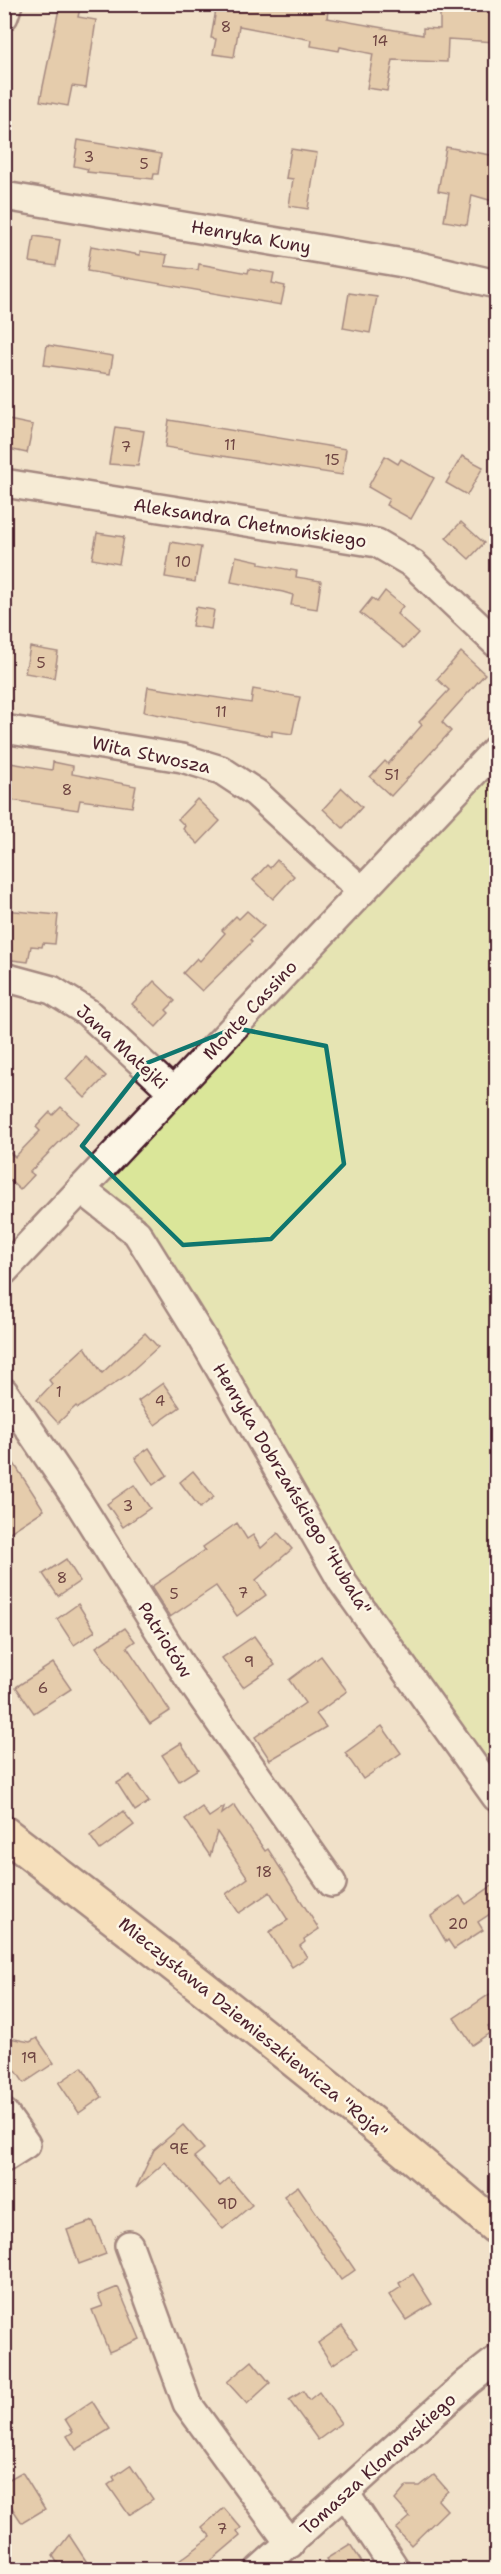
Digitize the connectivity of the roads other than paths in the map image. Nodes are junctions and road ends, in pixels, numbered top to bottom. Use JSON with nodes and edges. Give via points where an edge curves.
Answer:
{"nodes":[{"id":1,"x":8,"y":4,"type":"edge"},
{"id":2,"x":4,"y":16,"type":"edge"},
{"id":3,"x":4,"y":196,"type":"edge"},
{"id":4,"x":496,"y":284,"type":"edge"},
{"id":5,"x":4,"y":483,"type":"edge"},
{"id":6,"x":496,"y":643,"type":"edge"},
{"id":7,"x":4,"y":729,"type":"edge"},
{"id":8,"x":496,"y":749,"type":"edge"},
{"id":9,"x":362,"y":891,"type":"junction"},
{"id":10,"x":4,"y":977,"type":"edge"},
{"id":11,"x":173,"y":1092,"type":"junction"},
{"id":12,"x":81,"y":1189,"type":"junction"},
{"id":13,"x":4,"y":1271,"type":"edge"},
{"id":14,"x":4,"y":1392,"type":"edge"},
{"id":15,"x":496,"y":1797,"type":"edge"},
{"id":16,"x":4,"y":1833,"type":"edge"},
{"id":17,"x":332,"y":1883,"type":"dead end"},
{"id":18,"x":4,"y":2113,"type":"edge"},
{"id":19,"x":15,"y":2151,"type":"edge"},
{"id":20,"x":496,"y":2228,"type":"edge"},
{"id":21,"x":129,"y":2245,"type":"dead end"},
{"id":22,"x":496,"y":2360,"type":"edge"},
{"id":23,"x":345,"y":2493,"type":"junction"},
{"id":24,"x":290,"y":2544,"type":"junction"},
{"id":25,"x":259,"y":2570,"type":"edge"},
{"id":26,"x":396,"y":2570,"type":"edge"}],
"edges":[{"from":1,"to":2,"type":"street"},
{"from":3,"to":4,"type":"street","name":"Henryka Kuny","via":[[415,265]]},
{"from":5,"to":6,"type":"street","name":"Aleksandra Chełmońskiego","via":[[377,543],[413,564]]},
{"from":7,"to":9,"type":"street","name":"Wita Stwosza","via":[[182,758],[221,770],[256,794]]},
{"from":8,"to":9,"type":"street","name":"Monte Cassino"},
{"from":9,"to":11,"type":"street","name":"Monte Cassino"},
{"from":10,"to":11,"type":"street","name":"Jana Matejki","via":[[52,990],[87,1012]]},
{"from":11,"to":12,"type":"street","name":"Monte Cassino"},
{"from":12,"to":13,"type":"street","name":"Monte Cassino"},
{"from":12,"to":15,"type":"street","name":"Henryka Dobrzańskiego \"Hubala\"","via":[[137,1233],[343,1583]]},
{"from":14,"to":17,"type":"street","name":"Patriotów","via":[[188,1677]]},
{"from":16,"to":20,"type":"main road","name":"Mieczysława Dziemieszkiewicza \"Roja\"","via":[[281,2049]]},
{"from":18,"to":19,"type":"street"},
{"from":21,"to":24,"type":"street","via":[[187,2403]]},
{"from":22,"to":23,"type":"street","name":"Tomasza Klonowskiego"},
{"from":23,"to":24,"type":"street","name":"Tomasza Klonowskiego"},
{"from":23,"to":26,"type":"street"},
{"from":24,"to":25,"type":"street","name":"Tomasza Klonowskiego"}]}
